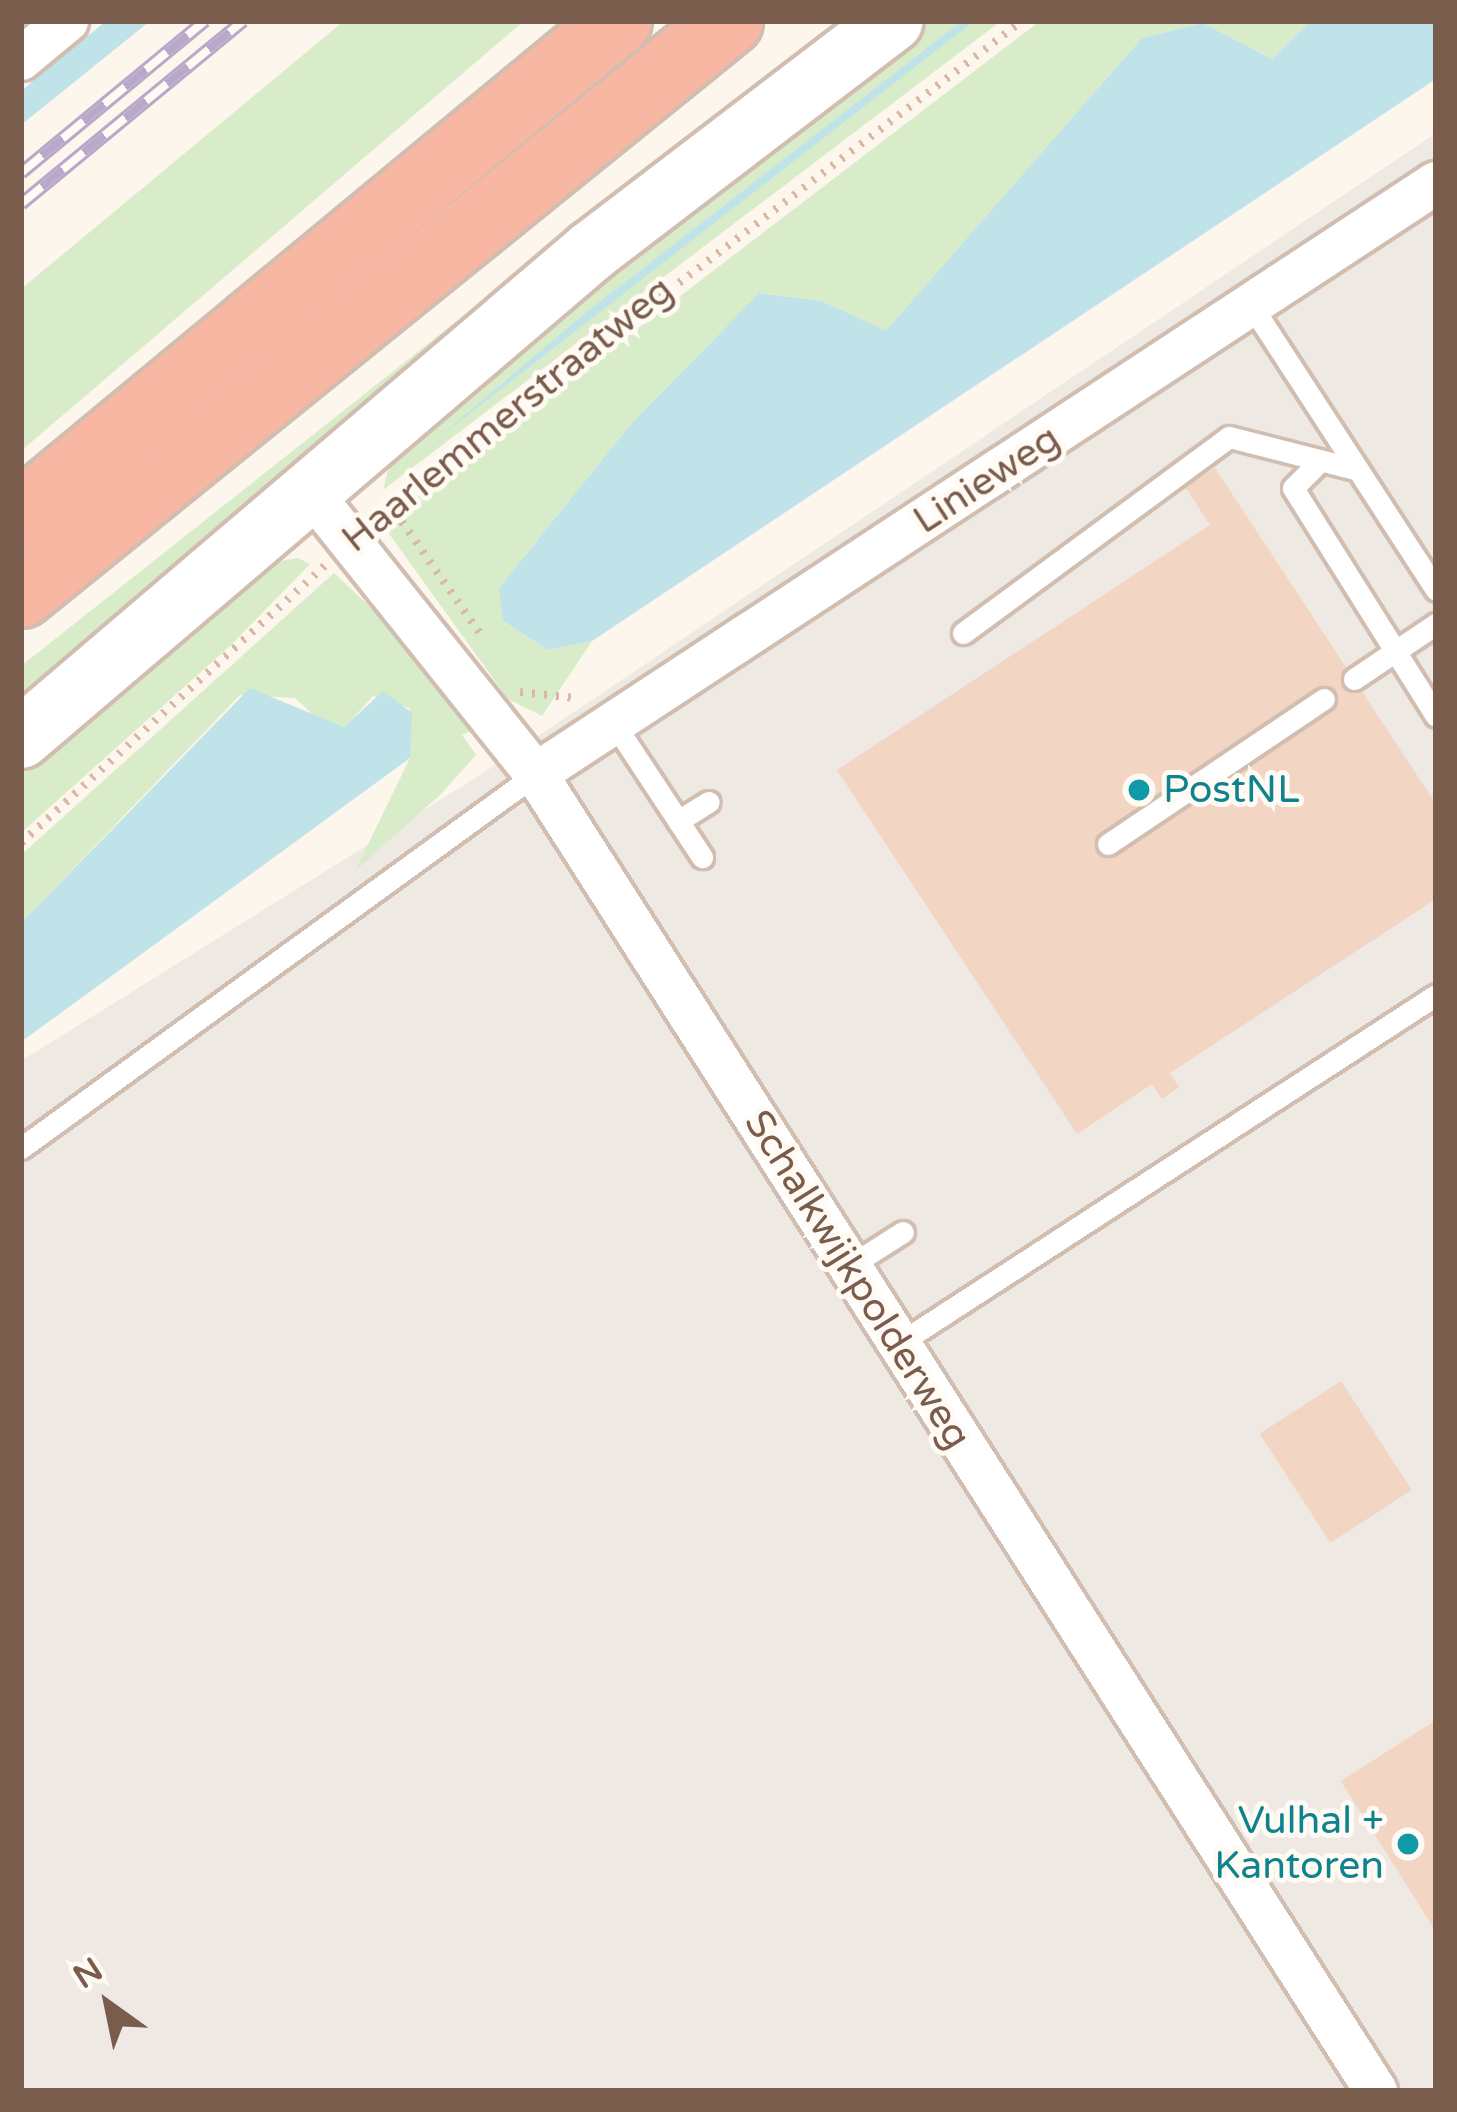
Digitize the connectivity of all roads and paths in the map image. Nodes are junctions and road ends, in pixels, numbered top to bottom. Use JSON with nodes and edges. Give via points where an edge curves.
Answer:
{"nodes":[{"id":1,"x":67,"y":21,"type":"edge"},
{"id":2,"x":618,"y":21,"type":"edge"},
{"id":3,"x":729,"y":21,"type":"edge"},
{"id":4,"x":892,"y":21,"type":"edge"},
{"id":5,"x":1022,"y":21,"type":"edge"},
{"id":6,"x":21,"y":59,"type":"edge"},
{"id":7,"x":1436,"y":183,"type":"edge"},
{"id":8,"x":1253,"y":308,"type":"junction"},
{"id":9,"x":1315,"y":466,"type":"junction"},
{"id":10,"x":1358,"y":470,"type":"junction"},
{"id":11,"x":309,"y":490,"type":"junction"},
{"id":12,"x":388,"y":502,"type":"junction"},
{"id":13,"x":21,"y":515,"type":"edge"},
{"id":14,"x":352,"y":540,"type":"junction"},
{"id":15,"x":1436,"y":590,"type":"edge"},
{"id":16,"x":21,"y":593,"type":"edge"},
{"id":17,"x":1436,"y":623,"type":"edge"},
{"id":18,"x":963,"y":633,"type":"dead end"},
{"id":19,"x":1395,"y":651,"type":"junction"},
{"id":20,"x":494,"y":654,"type":"dead end"},
{"id":21,"x":507,"y":673,"type":"dead end"},
{"id":22,"x":1354,"y":679,"type":"dead end"},
{"id":23,"x":1324,"y":699,"type":"dead end"},
{"id":24,"x":602,"y":705,"type":"junction"},
{"id":25,"x":1436,"y":716,"type":"edge"},
{"id":26,"x":21,"y":738,"type":"edge"},
{"id":27,"x":536,"y":774,"type":"junction"},
{"id":28,"x":708,"y":802,"type":"dead end"},
{"id":29,"x":678,"y":821,"type":"junction"},
{"id":30,"x":21,"y":843,"type":"edge"},
{"id":31,"x":1108,"y":844,"type":"dead end"},
{"id":32,"x":702,"y":857,"type":"dead end"},
{"id":33,"x":1436,"y":995,"type":"edge"},
{"id":34,"x":21,"y":1148,"type":"edge"},
{"id":35,"x":903,"y":1232,"type":"dead end"},
{"id":36,"x":848,"y":1268,"type":"junction"},
{"id":37,"x":898,"y":1344,"type":"junction"},
{"id":38,"x":1376,"y":2091,"type":"edge"}],
"edges":[{"from":1,"to":6,"type":"street"},
{"from":2,"to":13,"type":"highway"},
{"from":3,"to":16,"type":"highway"},
{"from":4,"to":11,"type":"main road","name":"Haarlemmerstraatweg","via":[[593,250]]},
{"from":5,"to":12,"type":"path","name":"Haarlemmerstraatweg"},
{"from":7,"to":8,"type":"street","name":"Linieweg"},
{"from":8,"to":10,"type":"lane"},
{"from":8,"to":24,"type":"street","name":"Linieweg"},
{"from":9,"to":10,"type":"lane"},
{"from":9,"to":18,"type":"lane","via":[[1266,440],[1229,437]]},
{"from":9,"to":19,"type":"lane","via":[[1293,488]]},
{"from":10,"to":15,"type":"lane"},
{"from":11,"to":14,"type":"street","name":"Schalkwijkpolderweg"},
{"from":11,"to":26,"type":"main road","name":"Haarlemmerstraatweg"},
{"from":12,"to":14,"type":"path","name":"Haarlemmerstraatweg"},
{"from":12,"to":20,"type":"path"},
{"from":14,"to":27,"type":"street","name":"Schalkwijkpolderweg"},
{"from":14,"to":30,"type":"path","name":"Haarlemmerstraatweg"},
{"from":17,"to":19,"type":"lane"},
{"from":19,"to":22,"type":"lane"},
{"from":19,"to":25,"type":"lane"},
{"from":21,"to":24,"type":"path","via":[[537,695]]},
{"from":23,"to":31,"type":"lane"},
{"from":24,"to":27,"type":"street","name":"Linieweg"},
{"from":24,"to":29,"type":"lane"},
{"from":27,"to":34,"type":"lane"},
{"from":27,"to":36,"type":"street","name":"Schalkwijkpolderweg"},
{"from":28,"to":29,"type":"lane"},
{"from":29,"to":32,"type":"lane"},
{"from":33,"to":37,"type":"lane"},
{"from":35,"to":36,"type":"lane"},
{"from":36,"to":37,"type":"street","name":"Schalkwijkpolderweg"},
{"from":37,"to":38,"type":"street","name":"Schalkwijkpolderweg"}]}
